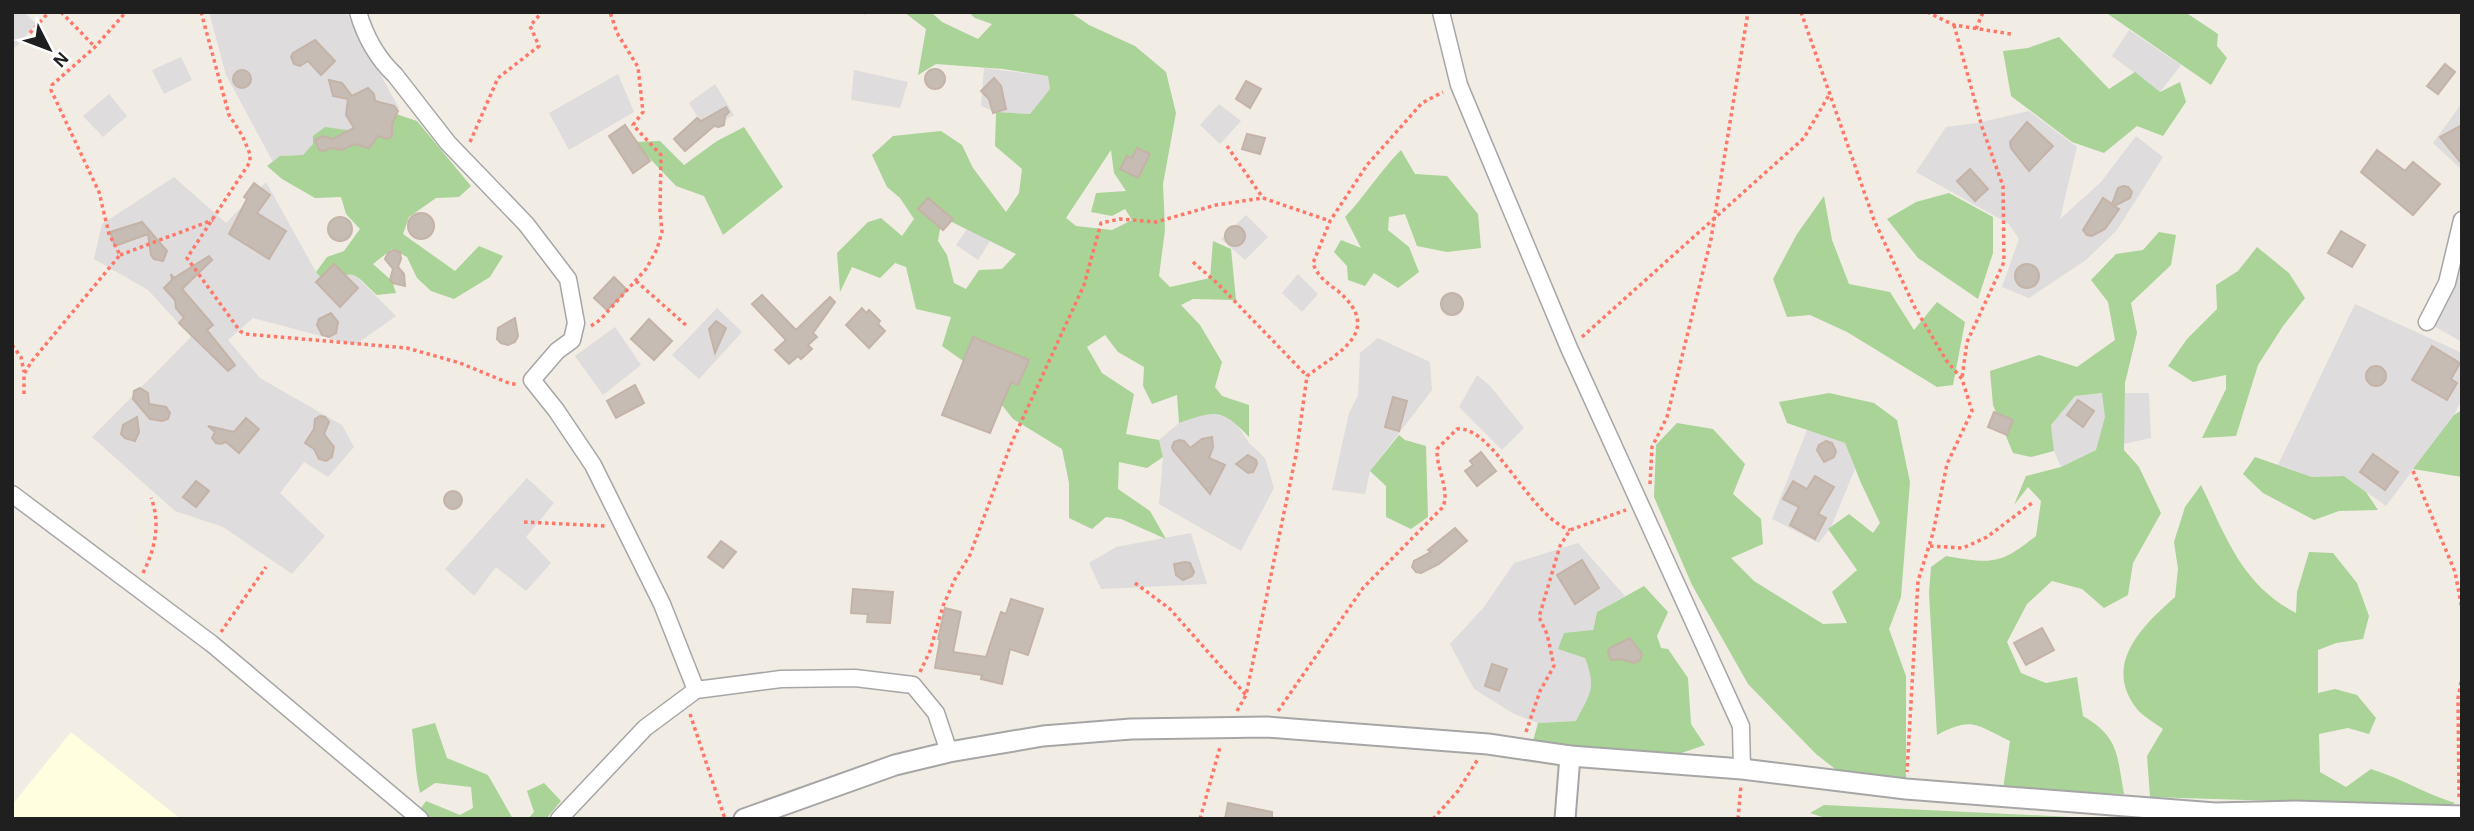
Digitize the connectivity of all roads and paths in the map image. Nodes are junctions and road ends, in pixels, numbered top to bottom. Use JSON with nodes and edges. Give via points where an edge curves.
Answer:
{"nodes":[{"id":1,"x":49,"y":12,"type":"edge"},
{"id":2,"x":61,"y":12,"type":"edge"},
{"id":3,"x":126,"y":12,"type":"edge"},
{"id":4,"x":201,"y":12,"type":"edge"},
{"id":5,"x":358,"y":12,"type":"edge"},
{"id":6,"x":542,"y":12,"type":"edge"},
{"id":7,"x":610,"y":12,"type":"edge"},
{"id":8,"x":1441,"y":12,"type":"edge"},
{"id":9,"x":1748,"y":12,"type":"edge"},
{"id":10,"x":1801,"y":12,"type":"edge"},
{"id":11,"x":1927,"y":12,"type":"edge"},
{"id":12,"x":1983,"y":12,"type":"edge"},
{"id":13,"x":1954,"y":25,"type":"junction"},
{"id":14,"x":1976,"y":29,"type":"junction"},
{"id":15,"x":30,"y":33,"type":"dead end"},
{"id":16,"x":2011,"y":34,"type":"dead end"},
{"id":17,"x":95,"y":47,"type":"junction"},
{"id":18,"x":1459,"y":85,"type":"junction"},
{"id":19,"x":1829,"y":95,"type":"junction"},
{"id":20,"x":1227,"y":146,"type":"dead end"},
{"id":21,"x":465,"y":160,"type":"junction"},
{"id":22,"x":1263,"y":198,"type":"junction"},
{"id":23,"x":1714,"y":219,"type":"junction"},
{"id":24,"x":213,"y":220,"type":"junction"},
{"id":25,"x":2462,"y":220,"type":"edge"},
{"id":26,"x":1330,"y":221,"type":"junction"},
{"id":27,"x":120,"y":255,"type":"junction"},
{"id":28,"x":1193,"y":262,"type":"dead end"},
{"id":29,"x":636,"y":281,"type":"junction"},
{"id":30,"x":2427,"y":321,"type":"dead end"},
{"id":31,"x":688,"y":327,"type":"dead end"},
{"id":32,"x":572,"y":340,"type":"junction"},
{"id":33,"x":12,"y":345,"type":"edge"},
{"id":34,"x":1569,"y":348,"type":"junction"},
{"id":35,"x":24,"y":374,"type":"junction"},
{"id":36,"x":1307,"y":376,"type":"junction"},
{"id":37,"x":1962,"y":379,"type":"junction"},
{"id":38,"x":532,"y":380,"type":"junction"},
{"id":39,"x":24,"y":394,"type":"dead end"},
{"id":40,"x":2413,"y":471,"type":"dead end"},
{"id":41,"x":12,"y":494,"type":"edge"},
{"id":42,"x":151,"y":498,"type":"dead end"},
{"id":43,"x":2032,"y":503,"type":"dead end"},
{"id":44,"x":1640,"y":506,"type":"junction"},
{"id":45,"x":524,"y":522,"type":"dead end"},
{"id":46,"x":623,"y":526,"type":"junction"},
{"id":47,"x":1570,"y":530,"type":"junction"},
{"id":48,"x":1929,"y":546,"type":"junction"},
{"id":49,"x":266,"y":567,"type":"dead end"},
{"id":50,"x":1135,"y":583,"type":"dead end"},
{"id":51,"x":136,"y":587,"type":"junction"},
{"id":52,"x":2462,"y":610,"type":"edge"},
{"id":53,"x":212,"y":644,"type":"junction"},
{"id":54,"x":2462,"y":677,"type":"edge"},
{"id":55,"x":913,"y":685,"type":"junction"},
{"id":56,"x":690,"y":695,"type":"junction"},
{"id":57,"x":1246,"y":695,"type":"junction"},
{"id":58,"x":1228,"y":727,"type":"junction"},
{"id":59,"x":1267,"y":727,"type":"junction"},
{"id":60,"x":1488,"y":744,"type":"junction"},
{"id":61,"x":1521,"y":749,"type":"junction"},
{"id":62,"x":949,"y":752,"type":"junction"},
{"id":63,"x":1570,"y":756,"type":"junction"},
{"id":64,"x":1742,"y":769,"type":"junction"},
{"id":65,"x":1906,"y":789,"type":"junction"},
{"id":66,"x":2460,"y":816,"type":"edge"},
{"id":67,"x":2416,"y":817,"type":"edge"},
{"id":68,"x":420,"y":819,"type":"edge"},
{"id":69,"x":559,"y":819,"type":"edge"},
{"id":70,"x":724,"y":819,"type":"edge"},
{"id":71,"x":744,"y":819,"type":"edge"},
{"id":72,"x":1200,"y":819,"type":"edge"},
{"id":73,"x":1433,"y":819,"type":"edge"},
{"id":74,"x":1565,"y":819,"type":"edge"},
{"id":75,"x":1738,"y":819,"type":"edge"}],
"edges":[{"from":1,"to":15,"type":"path"},
{"from":2,"to":17,"type":"path"},
{"from":3,"to":17,"type":"path"},
{"from":4,"to":24,"type":"path","via":[[229,115],[250,154],[250,162]]},
{"from":5,"to":21,"type":"street","via":[[376,54]]},
{"from":6,"to":21,"type":"path","via":[[530,26],[539,46],[498,78]]},
{"from":7,"to":29,"type":"path","via":[[638,67],[643,112],[633,125],[661,155],[662,232],[646,270]]},
{"from":8,"to":18,"type":"street"},
{"from":9,"to":23,"type":"path"},
{"from":10,"to":19,"type":"path"},
{"from":11,"to":13,"type":"path"},
{"from":12,"to":14,"type":"path"},
{"from":13,"to":14,"type":"path"},
{"from":13,"to":37,"type":"path","via":[[2003,186],[2004,262],[1967,342]]},
{"from":14,"to":16,"type":"path"},
{"from":17,"to":27,"type":"path","via":[[51,90],[99,192],[109,234]]},
{"from":18,"to":26,"type":"path","via":[[1422,103],[1367,165]]},
{"from":18,"to":34,"type":"street"},
{"from":19,"to":23,"type":"path","via":[[1804,138]]},
{"from":19,"to":37,"type":"path","via":[[1891,257],[1914,306]]},
{"from":20,"to":22,"type":"path"},
{"from":21,"to":32,"type":"street","via":[[526,224],[568,279],[576,323]]},
{"from":22,"to":26,"type":"path"},
{"from":22,"to":55,"type":"path","via":[[1156,222],[1120,219],[1101,223],[1084,285],[1011,444],[970,555],[943,606],[930,651]]},
{"from":23,"to":34,"type":"path"},
{"from":23,"to":44,"type":"path","via":[[1667,417],[1652,447],[1650,491]]},
{"from":24,"to":27,"type":"path"},
{"from":24,"to":38,"type":"path","via":[[187,258],[244,334],[407,348],[511,384]]},
{"from":25,"to":30,"type":"street","via":[[2447,283]]},
{"from":26,"to":36,"type":"path","via":[[1313,262],[1321,277],[1352,305],[1358,330],[1353,342]]},
{"from":27,"to":35,"type":"path"},
{"from":28,"to":36,"type":"path"},
{"from":29,"to":31,"type":"path"},
{"from":29,"to":32,"type":"path","via":[[600,320]]},
{"from":32,"to":38,"type":"street"},
{"from":33,"to":35,"type":"path","via":[[21,357]]},
{"from":34,"to":44,"type":"street"},
{"from":35,"to":39,"type":"path"},
{"from":36,"to":57,"type":"path","via":[[1296,455]]},
{"from":37,"to":48,"type":"path","via":[[1972,411],[1947,464]]},
{"from":38,"to":46,"type":"street","via":[[593,465]]},
{"from":40,"to":52,"type":"path","via":[[2455,572]]},
{"from":41,"to":51,"type":"street"},
{"from":42,"to":51,"type":"path","via":[[157,513],[155,537]]},
{"from":43,"to":48,"type":"path","via":[[1987,537],[1963,548]]},
{"from":44,"to":47,"type":"path"},
{"from":44,"to":64,"type":"street","via":[[1741,726]]},
{"from":45,"to":46,"type":"path"},
{"from":46,"to":56,"type":"street","via":[[662,604]]},
{"from":47,"to":59,"type":"path","via":[[1558,526],[1534,503],[1481,438],[1470,430],[1457,429],[1437,449],[1443,507],[1363,588]]},
{"from":47,"to":61,"type":"path","via":[[1560,546],[1539,617],[1554,666],[1540,691]]},
{"from":48,"to":65,"type":"path","via":[[1917,580]]},
{"from":49,"to":53,"type":"path"},
{"from":50,"to":57,"type":"path","via":[[1170,609]]},
{"from":51,"to":53,"type":"street"},
{"from":53,"to":68,"type":"street"},
{"from":54,"to":66,"type":"path","via":[[2458,698]]},
{"from":55,"to":56,"type":"street","via":[[855,678],[781,679]]},
{"from":55,"to":62,"type":"street","via":[[936,713]]},
{"from":56,"to":69,"type":"street","via":[[645,728]]},
{"from":56,"to":70,"type":"path"},
{"from":57,"to":58,"type":"path"},
{"from":58,"to":59,"type":"street"},
{"from":58,"to":62,"type":"street","via":[[1043,736]]},
{"from":58,"to":72,"type":"path"},
{"from":59,"to":60,"type":"street"},
{"from":60,"to":61,"type":"street"},
{"from":60,"to":73,"type":"path","via":[[1458,791]]},
{"from":61,"to":63,"type":"street"},
{"from":62,"to":71,"type":"street","via":[[895,765]]},
{"from":63,"to":64,"type":"street"},
{"from":63,"to":74,"type":"street"},
{"from":64,"to":65,"type":"street"},
{"from":64,"to":75,"type":"path"},
{"from":65,"to":67,"type":"street","via":[[2215,813],[2295,811]]},
{"from":66,"to":67,"type":"street"}]}
